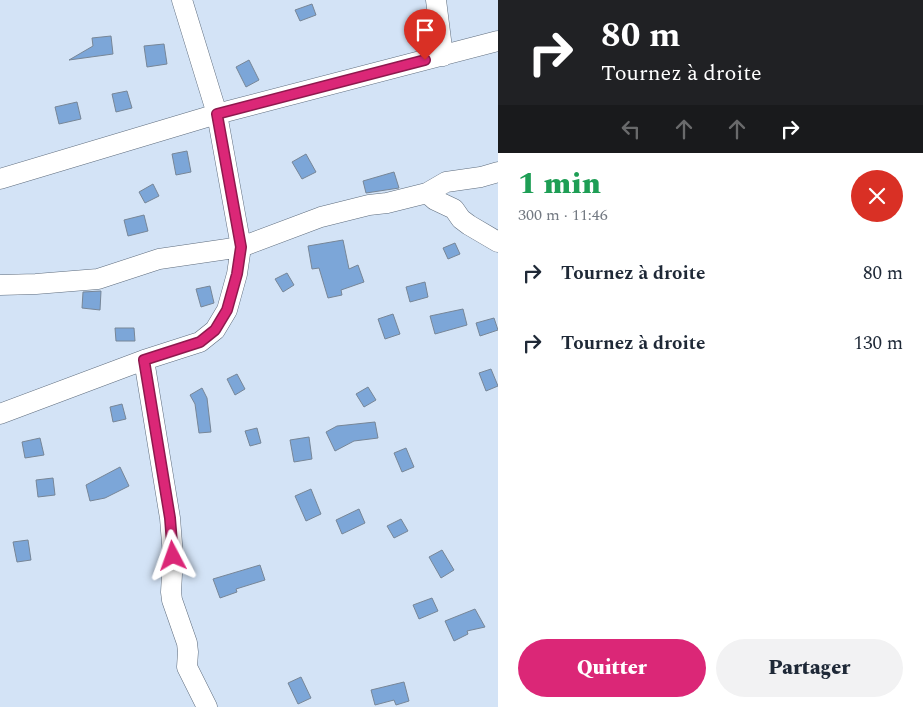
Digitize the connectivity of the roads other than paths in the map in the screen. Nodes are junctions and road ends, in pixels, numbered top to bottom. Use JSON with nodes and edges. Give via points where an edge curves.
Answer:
{"nodes":[{"id":1,"x":182,"y":0,"type":"edge"},
{"id":2,"x":436,"y":0,"type":"edge"},
{"id":3,"x":498,"y":41,"type":"edge"},
{"id":4,"x":444,"y":56,"type":"junction"},
{"id":5,"x":217,"y":114,"type":"junction"},
{"id":6,"x":498,"y":172,"type":"edge"},
{"id":7,"x":0,"y":179,"type":"edge"},
{"id":8,"x":427,"y":193,"type":"junction"},
{"id":9,"x":498,"y":242,"type":"edge"},
{"id":10,"x":241,"y":247,"type":"junction"},
{"id":11,"x":0,"y":285,"type":"edge"},
{"id":12,"x":144,"y":360,"type":"junction"},
{"id":13,"x":0,"y":414,"type":"edge"},
{"id":14,"x":207,"y":707,"type":"edge"}],
"edges":[{"from":1,"to":5,"type":"street"},
{"from":2,"to":4,"type":"street"},
{"from":3,"to":4,"type":"street"},
{"from":4,"to":5,"type":"street"},
{"from":5,"to":7,"type":"street"},
{"from":5,"to":10,"type":"street"},
{"from":6,"to":8,"type":"street","via":[[446,182]]},
{"from":8,"to":9,"type":"street"},
{"from":8,"to":10,"type":"street","via":[[321,217]]},
{"from":10,"to":11,"type":"street","via":[[159,260],[98,279]]},
{"from":10,"to":12,"type":"street","via":[[227,310],[215,330],[200,342]]},
{"from":12,"to":13,"type":"street"},
{"from":12,"to":14,"type":"street","via":[[170,518],[173,556],[170,592],[187,643],[187,667]]}]}
